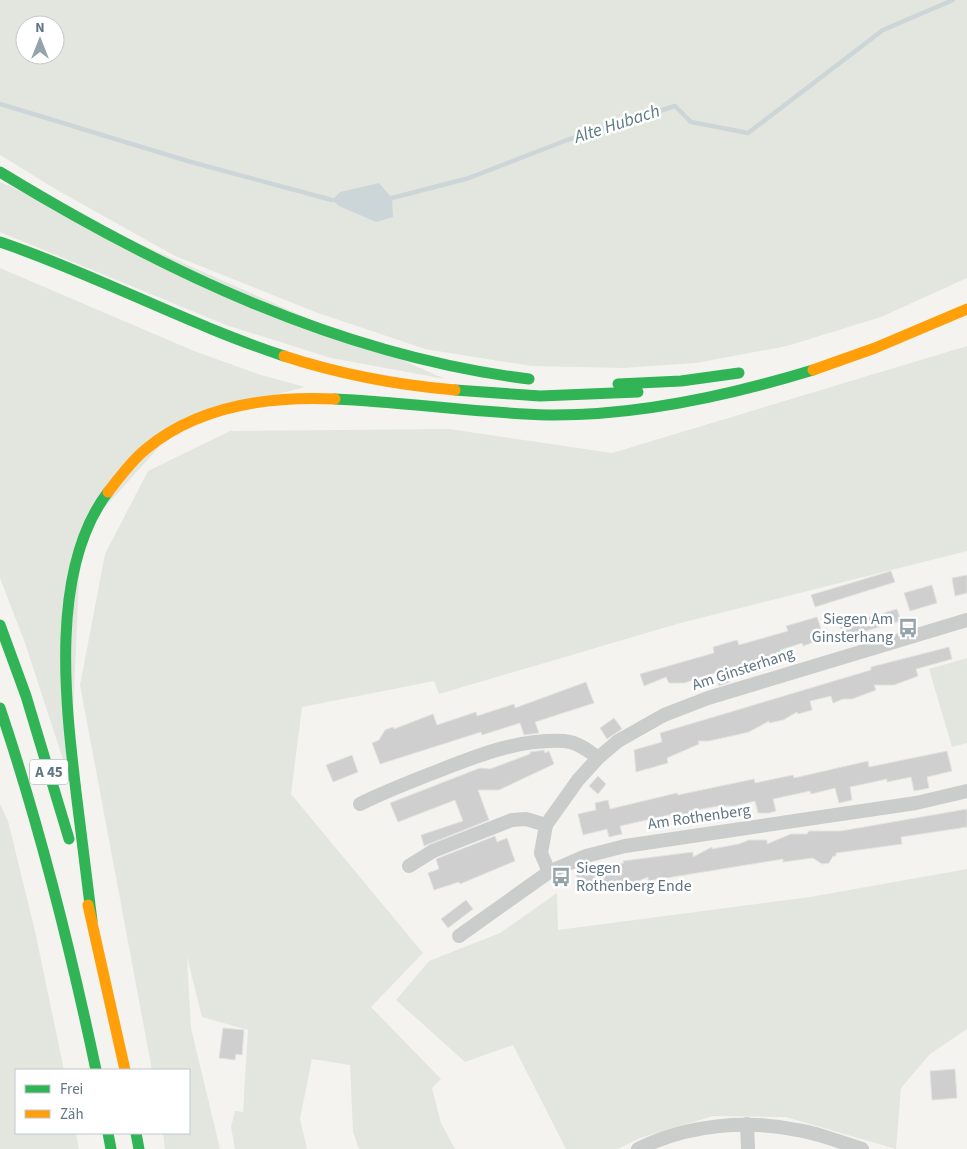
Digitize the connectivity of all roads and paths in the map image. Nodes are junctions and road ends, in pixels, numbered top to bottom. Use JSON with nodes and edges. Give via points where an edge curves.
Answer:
{"nodes":[{"id":1,"x":0,"y":172,"type":"edge"},
{"id":2,"x":0,"y":242,"type":"edge"},
{"id":3,"x":967,"y":297,"type":"edge"},
{"id":4,"x":967,"y":309,"type":"edge"},
{"id":5,"x":836,"y":349,"type":"dead end"},
{"id":6,"x":543,"y":380,"type":"dead end"},
{"id":7,"x":572,"y":383,"type":"dead end"},
{"id":8,"x":352,"y":387,"type":"dead end"},
{"id":9,"x":462,"y":409,"type":"junction"},
{"id":10,"x":967,"y":620,"type":"edge"},
{"id":11,"x":0,"y":625,"type":"edge"},
{"id":12,"x":0,"y":708,"type":"edge"},
{"id":13,"x":598,"y":758,"type":"junction"},
{"id":14,"x":967,"y":791,"type":"edge"},
{"id":15,"x":16,"y":798,"type":"dead end"},
{"id":16,"x":360,"y":804,"type":"dead end"},
{"id":17,"x":546,"y":825,"type":"junction"},
{"id":18,"x":46,"y":862,"type":"junction"},
{"id":19,"x":409,"y":866,"type":"dead end"},
{"id":20,"x":549,"y":872,"type":"junction"},
{"id":21,"x":92,"y":921,"type":"junction"},
{"id":22,"x":459,"y":936,"type":"dead end"},
{"id":23,"x":96,"y":1069,"type":"edge"},
{"id":24,"x":125,"y":1069,"type":"edge"},
{"id":25,"x":747,"y":1124,"type":"junction"},
{"id":26,"x":108,"y":1134,"type":"edge"},
{"id":27,"x":136,"y":1134,"type":"edge"},
{"id":28,"x":111,"y":1149,"type":"edge"},
{"id":29,"x":139,"y":1149,"type":"edge"},
{"id":30,"x":638,"y":1149,"type":"edge"},
{"id":31,"x":748,"y":1149,"type":"edge"},
{"id":32,"x":862,"y":1149,"type":"edge"}],
"edges":[{"from":1,"to":6,"type":"highway","via":[[166,262],[287,315],[424,360],[467,370]]},
{"from":2,"to":7,"type":"highway","via":[[248,344],[365,376],[462,390],[563,395],[666,389],[743,372],[642,384]]},
{"from":3,"to":5,"type":"highway","via":[[901,327]]},
{"from":4,"to":9,"type":"highway","via":[[909,336],[788,378],[725,394],[662,406],[574,414]]},
{"from":8,"to":9,"type":"highway"},
{"from":9,"to":21,"type":"highway","via":[[296,398],[240,405],[197,419],[156,441],[139,454],[107,490],[78,558],[66,639],[68,718]]},
{"from":10,"to":13,"type":"street","name":"Am Ginsterhang","via":[[708,698],[664,715],[618,741]]},
{"from":11,"to":21,"type":"highway","number":"A 45","via":[[61,808]]},
{"from":12,"to":18,"type":"highway","number":"A 45"},
{"from":13,"to":16,"type":"street","via":[[586,748],[565,741],[516,744],[494,749]]},
{"from":13,"to":17,"type":"street","name":"Am Ginsterhang"},
{"from":14,"to":20,"type":"street","name":"Am Rothenberg","via":[[916,803],[625,846],[586,856]]},
{"from":15,"to":18,"type":"highway"},
{"from":17,"to":19,"type":"street","via":[[526,819],[512,820],[434,851]]},
{"from":17,"to":20,"type":"street","name":"Am Ginsterhang","via":[[541,852]]},
{"from":18,"to":23,"type":"highway","number":"A 45","via":[[71,955]]},
{"from":20,"to":22,"type":"street","name":"Am Rothenberg"},
{"from":21,"to":24,"type":"highway","number":"A 45"},
{"from":25,"to":30,"type":"street","via":[[695,1128]]},
{"from":25,"to":31,"type":"street"},
{"from":25,"to":32,"type":"street","via":[[803,1131]]},
{"from":26,"to":28,"type":"highway"},
{"from":27,"to":29,"type":"highway"}]}
